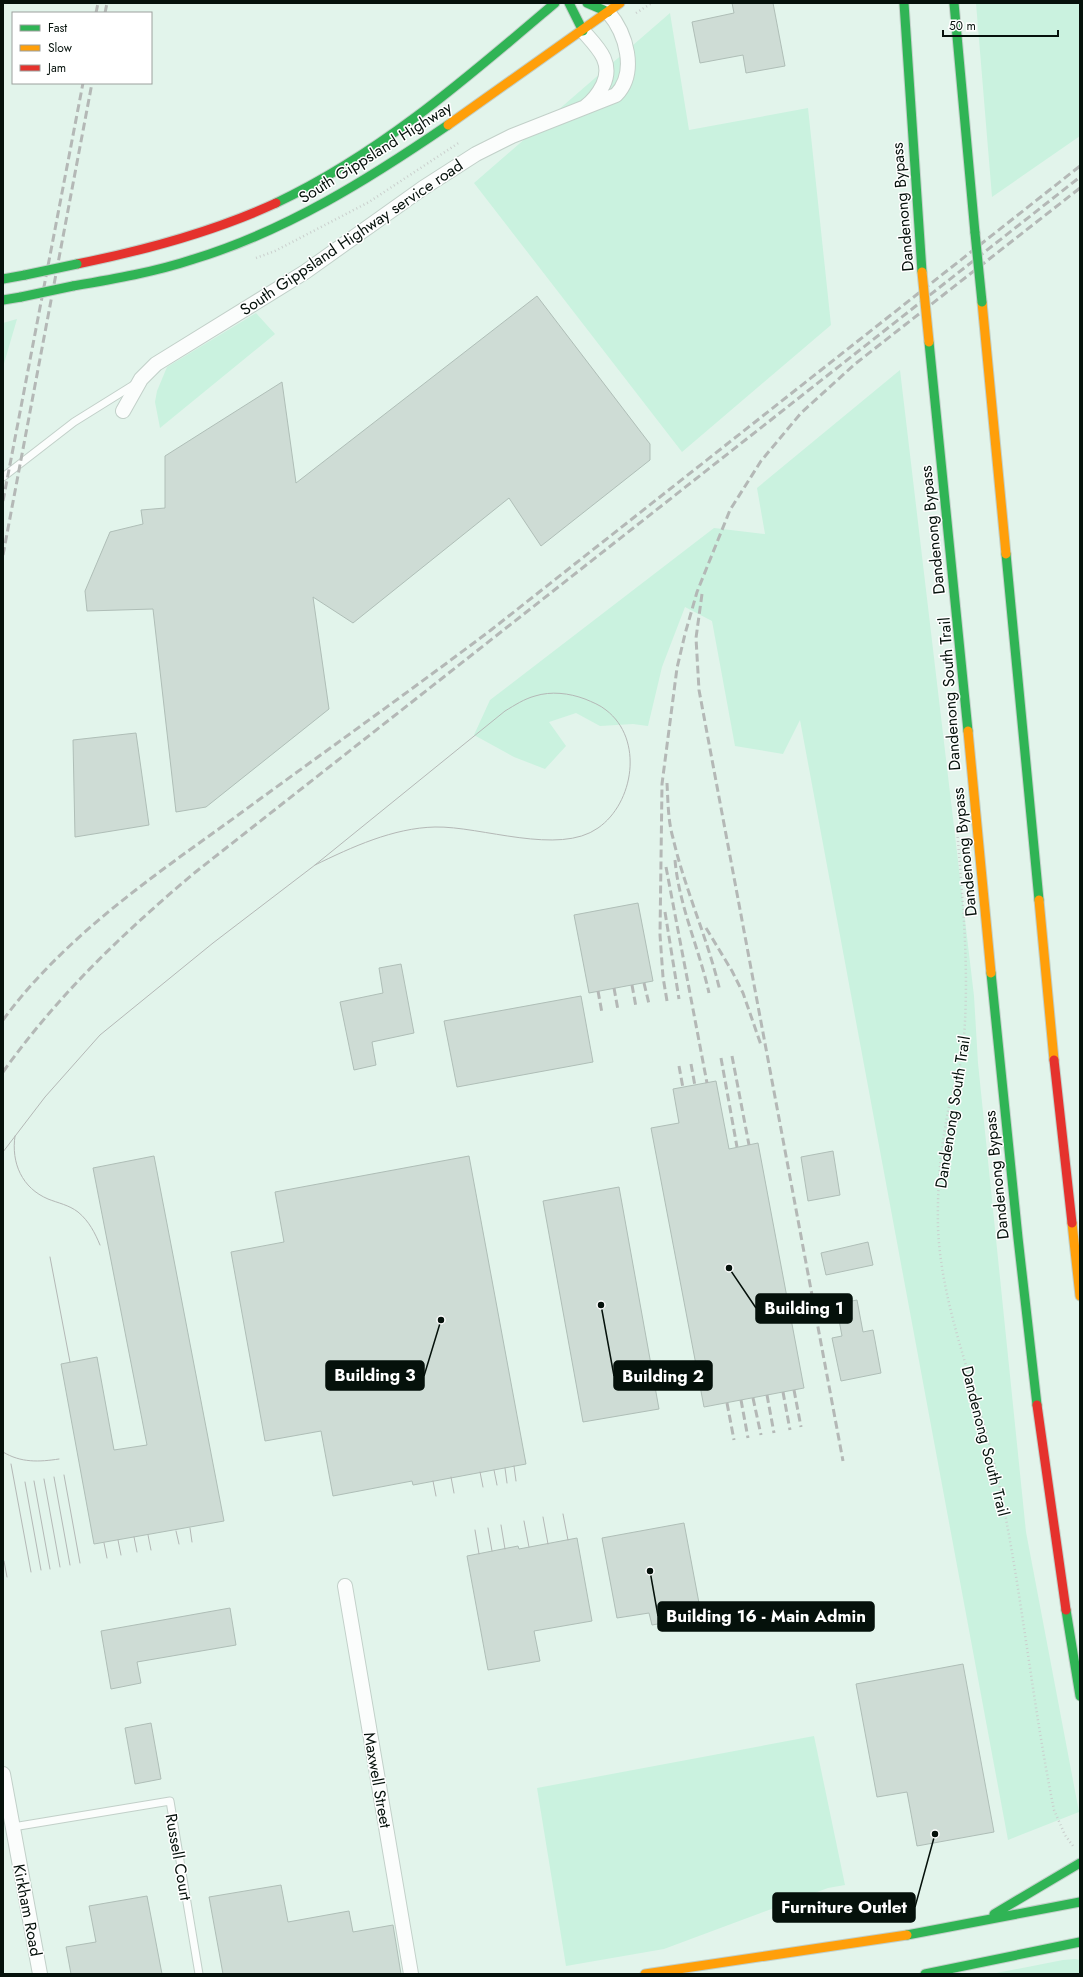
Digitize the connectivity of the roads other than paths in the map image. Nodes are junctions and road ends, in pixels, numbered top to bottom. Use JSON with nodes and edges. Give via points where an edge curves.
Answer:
{"nodes":[{"id":1,"x":555,"y":3,"type":"edge"},
{"id":2,"x":570,"y":3,"type":"edge"},
{"id":3,"x":587,"y":3,"type":"edge"},
{"id":4,"x":620,"y":3,"type":"edge"},
{"id":5,"x":904,"y":3,"type":"edge"},
{"id":6,"x":954,"y":3,"type":"edge"},
{"id":7,"x":608,"y":12,"type":"junction"},
{"id":8,"x":583,"y":31,"type":"junction"},
{"id":9,"x":583,"y":108,"type":"junction"},
{"id":10,"x":3,"y":279,"type":"edge"},
{"id":11,"x":3,"y":300,"type":"edge"},
{"id":12,"x":140,"y":381,"type":"junction"},
{"id":13,"x":123,"y":411,"type":"dead end"},
{"id":14,"x":3,"y":477,"type":"edge"},
{"id":15,"x":1080,"y":1296,"type":"edge"},
{"id":16,"x":345,"y":1586,"type":"dead end"},
{"id":17,"x":1080,"y":1696,"type":"edge"},
{"id":18,"x":3,"y":1774,"type":"edge"},
{"id":19,"x":13,"y":1827,"type":"junction"},
{"id":20,"x":1080,"y":1864,"type":"edge"},
{"id":21,"x":1080,"y":1902,"type":"edge"},
{"id":22,"x":978,"y":1924,"type":"junction"},
{"id":23,"x":1080,"y":1942,"type":"edge"},
{"id":24,"x":1067,"y":1945,"type":"junction"},
{"id":25,"x":1080,"y":1951,"type":"edge"},
{"id":26,"x":672,"y":1972,"type":"edge"},
{"id":27,"x":40,"y":1974,"type":"edge"},
{"id":28,"x":199,"y":1974,"type":"edge"},
{"id":29,"x":411,"y":1974,"type":"edge"},
{"id":30,"x":645,"y":1974,"type":"edge"},
{"id":31,"x":925,"y":1974,"type":"edge"}],
"edges":[{"from":1,"to":10,"type":"highway","name":"South Gippsland Highway","bridge":true,"via":[[425,109],[368,152],[339,170],[255,212],[209,230],[126,254]]},
{"from":2,"to":8,"type":"highway"},
{"from":3,"to":7,"type":"highway"},
{"from":4,"to":7,"type":"highway","name":"South Gippsland Highway"},
{"from":5,"to":17,"type":"highway","name":"Dandenong Bypass","bridge":true,"via":[[922,272],[1000,1073],[1032,1370]]},
{"from":6,"to":15,"type":"highway","bridge":true,"via":[[1060,1122]]},
{"from":7,"to":8,"type":"highway","name":"South Gippsland Highway"},
{"from":7,"to":9,"type":"street","name":"South Gippsland Highway service road","via":[[623,36],[627,60],[625,83],[616,94]]},
{"from":8,"to":9,"type":"street","name":"South Gippsland Highway service road","via":[[603,55],[608,68],[601,88]]},
{"from":8,"to":11,"type":"highway","name":"South Gippsland Highway","bridge":true,"via":[[438,133],[352,188],[310,211],[245,241],[160,270]]},
{"from":9,"to":12,"type":"street","name":"South Gippsland Highway service road","via":[[512,136],[476,154],[423,188],[305,272],[167,356],[153,366]]},
{"from":12,"to":13,"type":"street","name":"South Gippsland Highway service road"},
{"from":12,"to":14,"type":"lane","via":[[74,422]]},
{"from":16,"to":29,"type":"street","name":"Maxwell Street"},
{"from":18,"to":19,"type":"street","name":"Kirkham Road"},
{"from":19,"to":27,"type":"street","name":"Kirkham Road"},
{"from":19,"to":28,"type":"lane","name":"Russell Court","via":[[170,1801]]},
{"from":20,"to":22,"type":"highway"},
{"from":21,"to":22,"type":"highway"},
{"from":22,"to":26,"type":"highway"},
{"from":23,"to":24,"type":"highway"},
{"from":24,"to":25,"type":"highway"},
{"from":24,"to":31,"type":"highway"},
{"from":26,"to":30,"type":"highway"}]}
